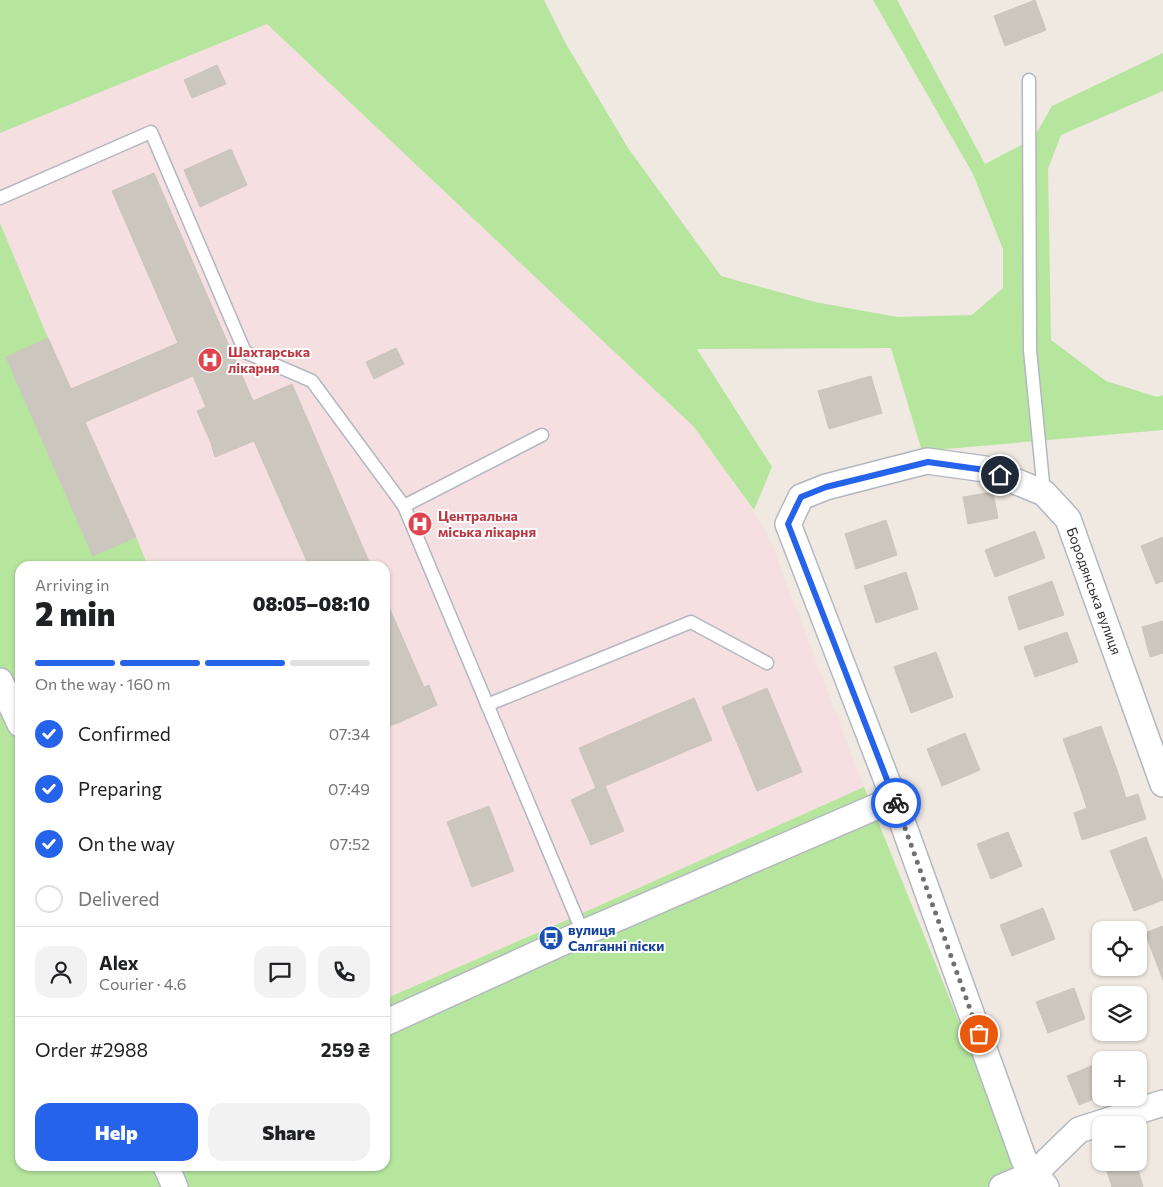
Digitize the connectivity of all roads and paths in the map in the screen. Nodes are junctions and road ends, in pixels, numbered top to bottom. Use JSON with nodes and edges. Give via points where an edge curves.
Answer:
{"nodes":[{"id":1,"x":1029,"y":80,"type":"dead end"},
{"id":2,"x":0,"y":198,"type":"edge"},
{"id":3,"x":542,"y":435,"type":"dead end"},
{"id":4,"x":1044,"y":493,"type":"junction"},
{"id":5,"x":404,"y":506,"type":"junction"},
{"id":6,"x":767,"y":663,"type":"dead end"},
{"id":7,"x":0,"y":681,"type":"edge"},
{"id":8,"x":487,"y":705,"type":"junction"},
{"id":9,"x":15,"y":713,"type":"edge"},
{"id":10,"x":1163,"y":784,"type":"edge"},
{"id":11,"x":894,"y":799,"type":"junction"},
{"id":12,"x":583,"y":933,"type":"junction"},
{"id":13,"x":390,"y":1021,"type":"edge"},
{"id":14,"x":1163,"y":1103,"type":"edge"},
{"id":15,"x":168,"y":1171,"type":"edge"},
{"id":16,"x":1040,"y":1180,"type":"edge"},
{"id":17,"x":175,"y":1187,"type":"edge"},
{"id":18,"x":1002,"y":1187,"type":"edge"}],
"edges":[{"from":1,"to":4,"type":"lane","via":[[1030,350]]},
{"from":2,"to":5,"type":"lane","via":[[151,132],[245,352],[312,381]]},
{"from":3,"to":5,"type":"lane"},
{"from":4,"to":10,"type":"street","name":"Бородянська вулиця","via":[[1068,519]]},
{"from":4,"to":11,"type":"street","name":"Бородянська вулиця","via":[[985,470],[928,462],[826,487],[801,497],[788,524]]},
{"from":5,"to":8,"type":"lane"},
{"from":6,"to":8,"type":"lane","via":[[691,622]]},
{"from":7,"to":9,"type":"street"},
{"from":8,"to":12,"type":"lane"},
{"from":11,"to":12,"type":"street"},
{"from":11,"to":16,"type":"street","via":[[1024,1160]]},
{"from":12,"to":13,"type":"street"},
{"from":14,"to":16,"type":"street","via":[[1078,1130]]},
{"from":15,"to":17,"type":"street"},
{"from":16,"to":18,"type":"street"}]}
